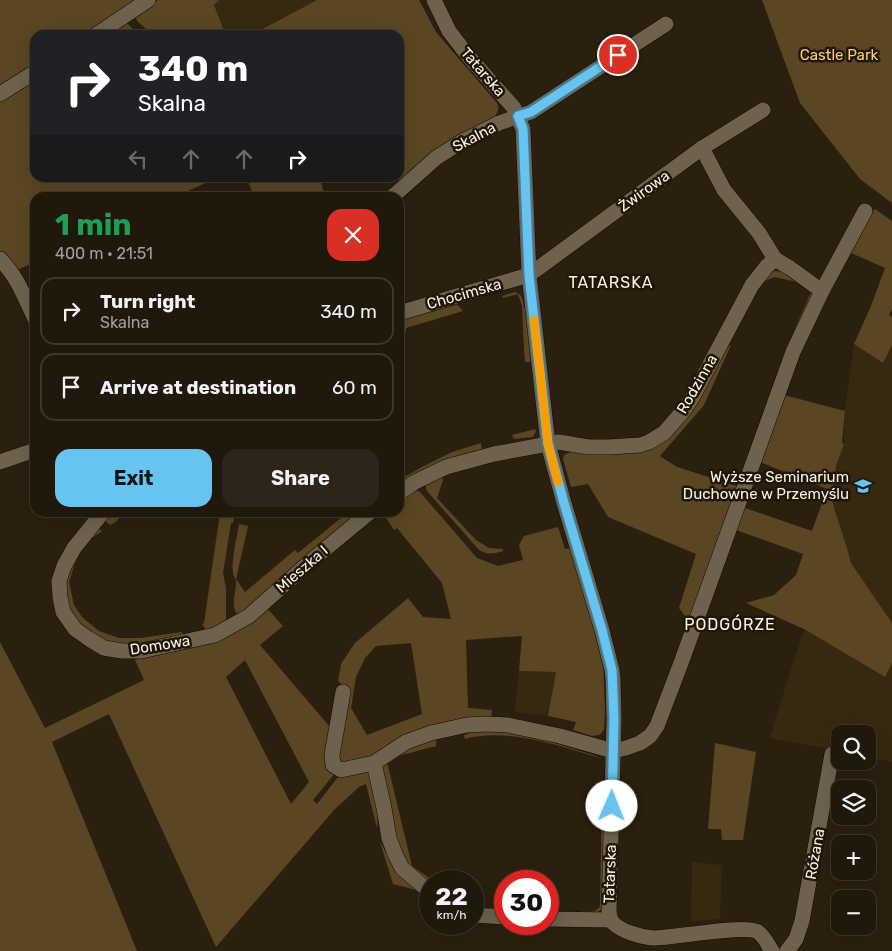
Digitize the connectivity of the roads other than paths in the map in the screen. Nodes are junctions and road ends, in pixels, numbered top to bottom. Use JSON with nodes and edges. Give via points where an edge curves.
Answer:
{"nodes":[{"id":1,"x":148,"y":0,"type":"edge"},
{"id":2,"x":434,"y":0,"type":"edge"},
{"id":3,"x":666,"y":24,"type":"dead end"},
{"id":4,"x":103,"y":30,"type":"edge"},
{"id":5,"x":30,"y":75,"type":"edge"},
{"id":6,"x":0,"y":94,"type":"edge"},
{"id":7,"x":762,"y":110,"type":"dead end"},
{"id":8,"x":518,"y":116,"type":"junction"},
{"id":9,"x":702,"y":148,"type":"junction"},
{"id":10,"x":398,"y":192,"type":"edge"},
{"id":11,"x":865,"y":211,"type":"dead end"},
{"id":12,"x":0,"y":259,"type":"edge"},
{"id":13,"x":775,"y":259,"type":"junction"},
{"id":14,"x":529,"y":275,"type":"junction"},
{"id":15,"x":822,"y":291,"type":"junction"},
{"id":16,"x":30,"y":309,"type":"edge"},
{"id":17,"x":404,"y":312,"type":"edge"},
{"id":18,"x":548,"y":444,"type":"junction"},
{"id":19,"x":30,"y":452,"type":"edge"},
{"id":20,"x":0,"y":462,"type":"edge"},
{"id":21,"x":404,"y":490,"type":"edge"},
{"id":22,"x":99,"y":517,"type":"edge"},
{"id":23,"x":364,"y":517,"type":"edge"},
{"id":24,"x":233,"y":625,"type":"joint"},
{"id":25,"x":343,"y":692,"type":"dead end"},
{"id":26,"x":613,"y":751,"type":"junction"},
{"id":27,"x":831,"y":760,"type":"edge"},
{"id":28,"x":374,"y":763,"type":"junction"},
{"id":29,"x":419,"y":883,"type":"edge"},
{"id":30,"x":559,"y":919,"type":"edge"},
{"id":31,"x":611,"y":920,"type":"junction"},
{"id":32,"x":772,"y":951,"type":"edge"},
{"id":33,"x":787,"y":951,"type":"edge"}],
"edges":[{"from":1,"to":4,"type":"street"},
{"from":2,"to":8,"type":"street","name":"Tatarska","via":[[454,38]]},
{"from":3,"to":8,"type":"street","name":"Skalna","via":[[531,112]]},
{"from":5,"to":6,"type":"street"},
{"from":7,"to":9,"type":"street","name":"Żwirowa"},
{"from":8,"to":10,"type":"street","name":"Skalna","via":[[461,142],[436,158]]},
{"from":8,"to":14,"type":"street","name":"Tatarska","via":[[523,129]]},
{"from":9,"to":13,"type":"street","via":[[724,190],[759,233]]},
{"from":9,"to":14,"type":"street","name":"Żwirowa"},
{"from":11,"to":15,"type":"street"},
{"from":12,"to":16,"type":"street","via":[[15,277]]},
{"from":13,"to":15,"type":"street"},
{"from":13,"to":18,"type":"street","name":"Rodzinna","via":[[752,285],[692,398],[664,433],[640,445],[588,447],[560,442]]},
{"from":14,"to":17,"type":"street","name":"Chocimska"},
{"from":14,"to":18,"type":"street","name":"Tatarska"},
{"from":15,"to":26,"type":"street","via":[[793,352],[657,726],[645,740]]},
{"from":18,"to":21,"type":"street","via":[[446,467]]},
{"from":18,"to":26,"type":"street","name":"Tatarska","via":[[612,670]]},
{"from":19,"to":20,"type":"street"},
{"from":22,"to":24,"type":"street","name":"Domowa","via":[[74,548],[59,581],[63,612],[75,628],[104,648],[140,651],[215,635]]},
{"from":23,"to":24,"type":"street","name":"Mieszka I","via":[[249,616]]},
{"from":25,"to":28,"type":"street","via":[[333,765],[341,770]]},
{"from":26,"to":28,"type":"street","via":[[525,728],[468,724],[406,742]]},
{"from":26,"to":31,"type":"street","name":"Tatarska"},
{"from":27,"to":33,"type":"street","name":"Różana","via":[[802,921],[796,939]]},
{"from":28,"to":29,"type":"street","via":[[394,854],[402,868]]},
{"from":30,"to":31,"type":"street"},
{"from":31,"to":32,"type":"street","name":"Tatarska","via":[[619,928],[653,938],[752,930],[763,937]]}]}
